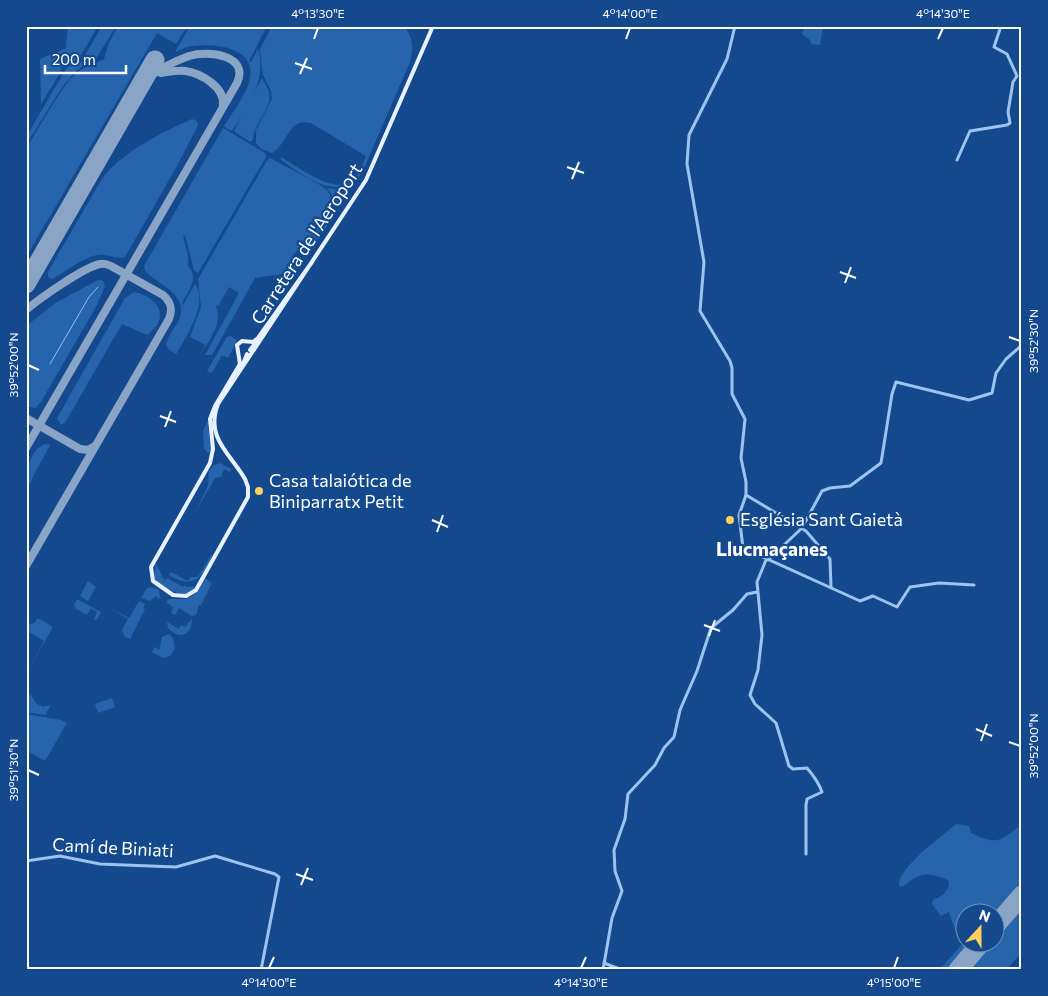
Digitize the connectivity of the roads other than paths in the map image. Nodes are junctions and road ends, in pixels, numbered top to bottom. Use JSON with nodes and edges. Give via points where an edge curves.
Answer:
{"nodes":[{"id":1,"x":433,"y":26,"type":"edge"},
{"id":2,"x":735,"y":26,"type":"edge"},
{"id":3,"x":1000,"y":26,"type":"edge"},
{"id":4,"x":957,"y":160,"type":"dead end"},
{"id":5,"x":312,"y":262,"type":"junction"},
{"id":6,"x":276,"y":318,"type":"junction"},
{"id":7,"x":246,"y":341,"type":"junction"},
{"id":8,"x":1022,"y":346,"type":"edge"},
{"id":9,"x":238,"y":352,"type":"junction"},
{"id":10,"x":249,"y":352,"type":"junction"},
{"id":11,"x":236,"y":377,"type":"junction"},
{"id":12,"x":746,"y":495,"type":"junction"},
{"id":13,"x":802,"y":528,"type":"junction"},
{"id":14,"x":767,"y":560,"type":"junction"},
{"id":15,"x":974,"y":585,"type":"dead end"},
{"id":16,"x":832,"y":587,"type":"junction"},
{"id":17,"x":757,"y":592,"type":"junction"},
{"id":18,"x":806,"y":854,"type":"dead end"},
{"id":19,"x":26,"y":861,"type":"edge"},
{"id":20,"x":604,"y":963,"type":"junction"},
{"id":21,"x":261,"y":970,"type":"edge"},
{"id":22,"x":603,"y":970,"type":"edge"},
{"id":23,"x":622,"y":970,"type":"edge"}],
"edges":[{"from":1,"to":5,"type":"main road","name":"Carretera de l'Aeroport","via":[[366,180]]},
{"from":2,"to":12,"type":"street","via":[[727,59],[689,135],[687,164],[704,262],[700,311],[730,361],[732,394],[744,415],[741,458]]},
{"from":3,"to":4,"type":"street","via":[[994,47],[1007,54],[1017,76],[1008,112],[1010,122],[970,132]]},
{"from":5,"to":6,"type":"main road","name":"Carretera de l'Aeroport"},
{"from":5,"to":7,"type":"main road","via":[[258,338],[253,342]]},
{"from":6,"to":10,"type":"main road"},
{"from":6,"to":11,"type":"main road","name":"Carretera de l'Aeroport"},
{"from":7,"to":9,"type":"main road","via":[[237,344]]},
{"from":7,"to":10,"type":"main road","via":[[250,345]]},
{"from":8,"to":13,"type":"street","via":[[1006,359],[996,374],[992,393],[974,399],[896,382],[882,461],[850,486],[834,487],[819,494]]},
{"from":9,"to":10,"type":"main road"},
{"from":9,"to":11,"type":"main road","name":"Carretera de l'Aeroport","via":[[241,361],[210,419],[210,463],[154,561],[151,573],[155,583],[178,596],[191,594],[204,578],[247,501],[247,482],[216,436],[214,424],[221,400]]},
{"from":10,"to":11,"type":"main road"},
{"from":12,"to":13,"type":"street"},
{"from":12,"to":14,"type":"street","via":[[739,515],[743,548]]},
{"from":13,"to":14,"type":"street"},
{"from":13,"to":16,"type":"street","via":[[830,559]]},
{"from":14,"to":16,"type":"street"},
{"from":14,"to":17,"type":"street","via":[[757,582]]},
{"from":15,"to":16,"type":"street","via":[[939,583],[910,586],[897,607],[874,596],[860,601]]},
{"from":17,"to":18,"type":"street","via":[[762,635],[758,670],[750,695],[776,723],[789,766],[807,768],[822,792],[807,799]]},
{"from":17,"to":20,"type":"street","via":[[745,596],[711,628],[680,710],[674,737],[655,765],[628,794],[625,820],[614,850],[614,867],[622,891],[612,918]]},
{"from":19,"to":21,"type":"street","name":"Camí de Biniati","via":[[60,856],[100,864],[176,867],[216,856],[275,874],[279,877]]},
{"from":20,"to":22,"type":"street"},
{"from":20,"to":23,"type":"street"}]}
